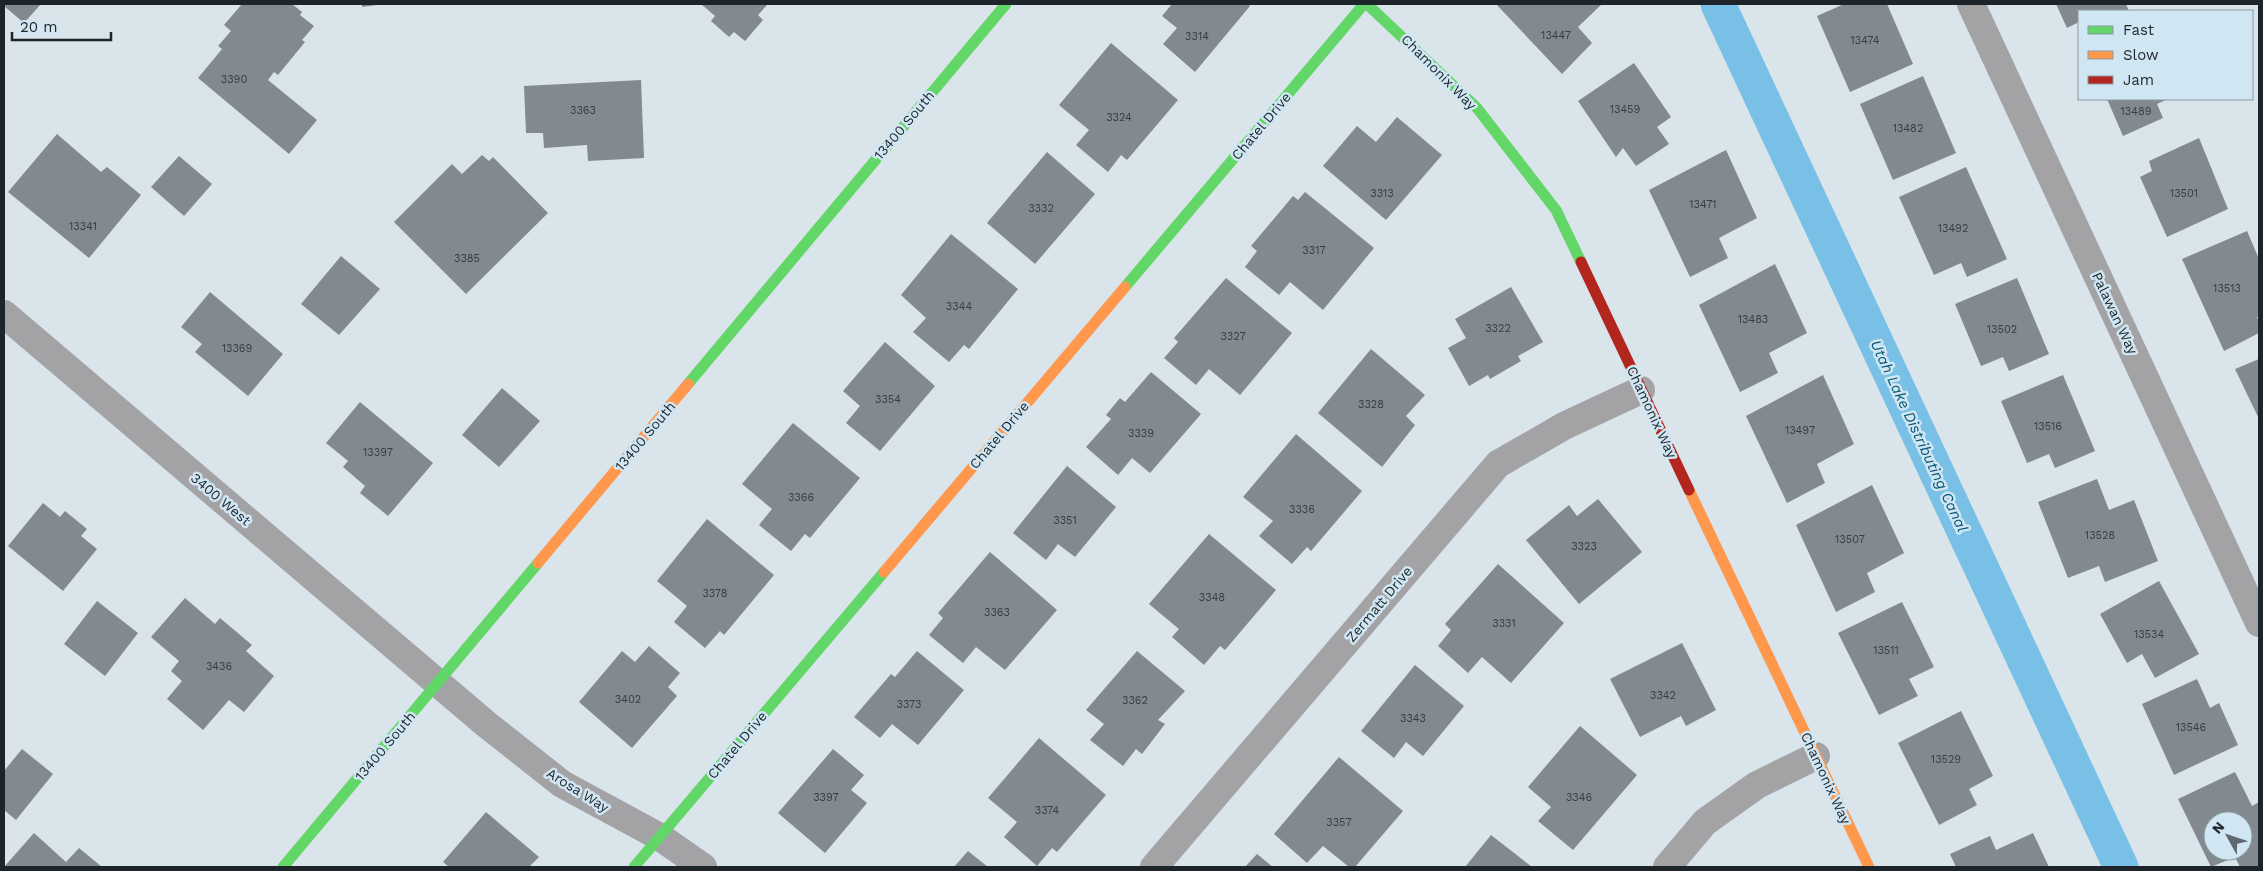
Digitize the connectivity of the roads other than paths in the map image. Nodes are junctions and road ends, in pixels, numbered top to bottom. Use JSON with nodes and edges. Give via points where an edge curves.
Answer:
{"nodes":[{"id":1,"x":1006,"y":4,"type":"edge"},
{"id":2,"x":1366,"y":4,"type":"edge"},
{"id":3,"x":1971,"y":4,"type":"edge"},
{"id":4,"x":4,"y":314,"type":"edge"},
{"id":5,"x":1641,"y":390,"type":"junction"},
{"id":6,"x":2259,"y":623,"type":"edge"},
{"id":7,"x":437,"y":683,"type":"junction"},
{"id":8,"x":1816,"y":756,"type":"junction"},
{"id":9,"x":660,"y":837,"type":"junction"},
{"id":10,"x":283,"y":867,"type":"edge"},
{"id":11,"x":634,"y":867,"type":"edge"},
{"id":12,"x":703,"y":867,"type":"edge"},
{"id":13,"x":1154,"y":867,"type":"edge"},
{"id":14,"x":1667,"y":867,"type":"edge"},
{"id":15,"x":1869,"y":867,"type":"edge"}],
"edges":[{"from":1,"to":7,"type":"street","name":"13400 South"},
{"from":2,"to":5,"type":"street","name":"Chamonix Way","via":[[1476,108],[1556,210]]},
{"from":2,"to":9,"type":"street","name":"Chatel Drive"},
{"from":3,"to":6,"type":"street","name":"Palawan Way"},
{"from":4,"to":7,"type":"street","name":"3400 West"},
{"from":5,"to":8,"type":"street","name":"Chamonix Way"},
{"from":5,"to":13,"type":"street","name":"Zermatt Drive","via":[[1564,426],[1498,464]]},
{"from":7,"to":9,"type":"street","name":"Arosa Way","via":[[562,784]]},
{"from":7,"to":10,"type":"street","name":"13400 South"},
{"from":8,"to":14,"type":"street","via":[[1757,785],[1706,822]]},
{"from":8,"to":15,"type":"street","name":"Chamonix Way"},
{"from":9,"to":11,"type":"street","name":"Chatel Drive"},
{"from":9,"to":12,"type":"street","name":"Arosa Way"}]}
